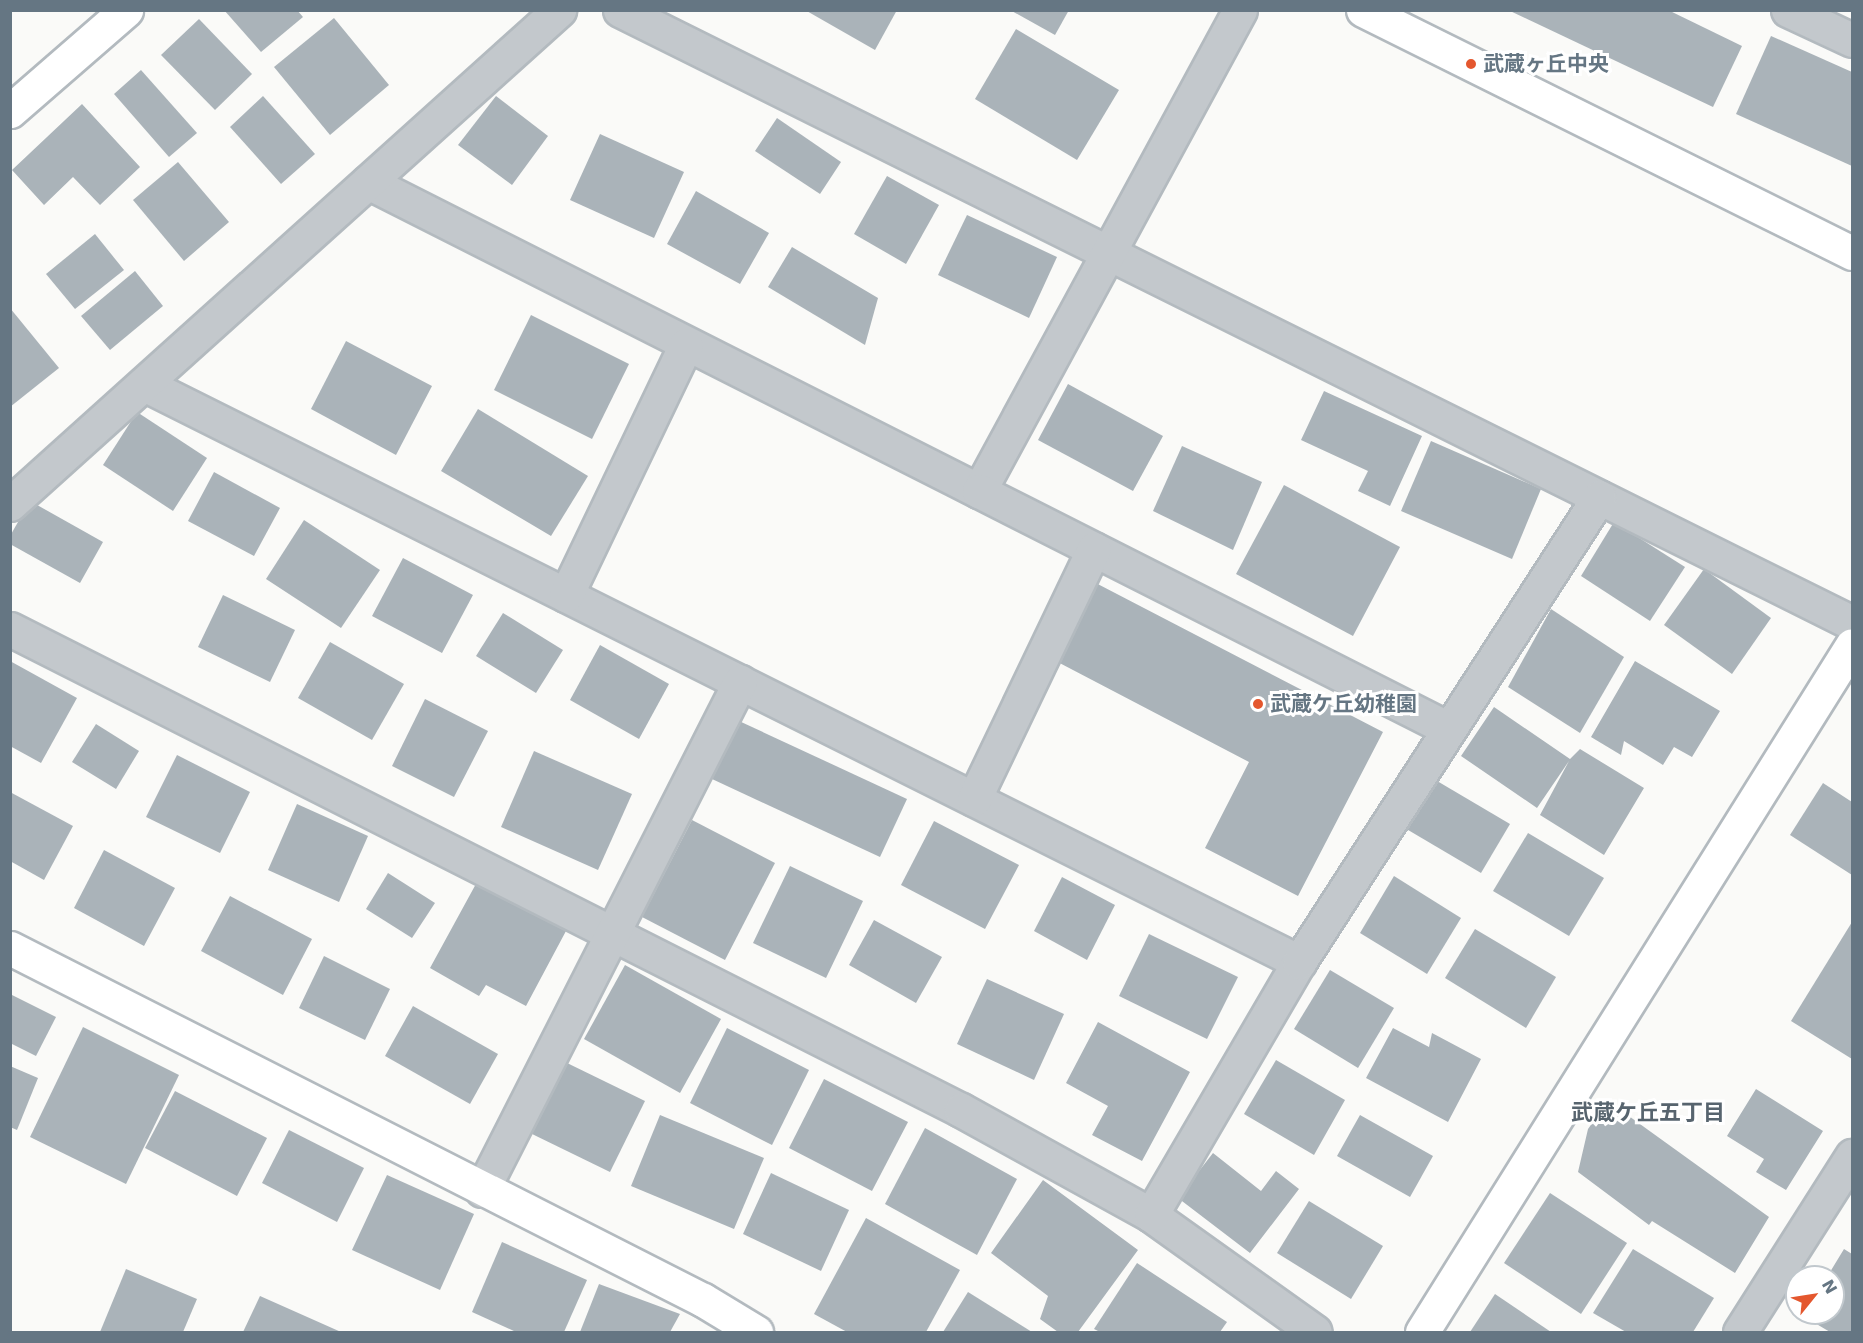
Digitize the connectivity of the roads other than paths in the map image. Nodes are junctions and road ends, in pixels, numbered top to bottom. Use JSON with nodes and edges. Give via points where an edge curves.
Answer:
{"nodes":[{"id":1,"x":126,"y":10,"type":"edge"},
{"id":2,"x":559,"y":10,"type":"edge"},
{"id":3,"x":620,"y":10,"type":"edge"},
{"id":4,"x":1240,"y":10,"type":"edge"},
{"id":5,"x":1362,"y":10,"type":"edge"},
{"id":6,"x":1788,"y":10,"type":"edge"},
{"id":7,"x":1852,"y":39,"type":"edge"},
{"id":8,"x":10,"y":111,"type":"edge"},
{"id":9,"x":368,"y":183,"type":"junction"},
{"id":10,"x":1852,"y":253,"type":"edge"},
{"id":11,"x":1110,"y":254,"type":"junction"},
{"id":12,"x":686,"y":345,"type":"junction"},
{"id":13,"x":144,"y":384,"type":"junction"},
{"id":14,"x":979,"y":491,"type":"junction"},
{"id":15,"x":1599,"y":497,"type":"junction"},
{"id":16,"x":10,"y":504,"type":"edge"},
{"id":17,"x":1094,"y":549,"type":"junction"},
{"id":18,"x":566,"y":595,"type":"junction"},
{"id":19,"x":1852,"y":623,"type":"edge"},
{"id":20,"x":10,"y":628,"type":"edge"},
{"id":21,"x":1852,"y":645,"type":"edge"},
{"id":22,"x":740,"y":682,"type":"junction"},
{"id":23,"x":1449,"y":729,"type":"junction"},
{"id":24,"x":974,"y":799,"type":"junction"},
{"id":25,"x":614,"y":935,"type":"junction"},
{"id":26,"x":10,"y":948,"type":"edge"},
{"id":27,"x":1299,"y":962,"type":"junction"},
{"id":28,"x":1852,"y":1156,"type":"edge"},
{"id":29,"x":482,"y":1190,"type":"junction"},
{"id":30,"x":1151,"y":1215,"type":"junction"},
{"id":31,"x":745,"y":1330,"type":"edge"},
{"id":32,"x":1315,"y":1332,"type":"edge"},
{"id":33,"x":1422,"y":1332,"type":"edge"},
{"id":34,"x":1740,"y":1332,"type":"edge"}],
"edges":[{"from":1,"to":8,"type":"street"},
{"from":2,"to":9,"type":"street"},
{"from":3,"to":11,"type":"street"},
{"from":4,"to":11,"type":"street"},
{"from":5,"to":10,"type":"street"},
{"from":6,"to":7,"type":"street"},
{"from":9,"to":12,"type":"street"},
{"from":9,"to":13,"type":"street"},
{"from":11,"to":14,"type":"street"},
{"from":11,"to":15,"type":"street"},
{"from":12,"to":14,"type":"street"},
{"from":12,"to":18,"type":"street"},
{"from":13,"to":16,"type":"street"},
{"from":13,"to":18,"type":"street"},
{"from":14,"to":17,"type":"street"},
{"from":15,"to":19,"type":"street"},
{"from":15,"to":23,"type":"street"},
{"from":17,"to":23,"type":"street"},
{"from":17,"to":24,"type":"street"},
{"from":18,"to":22,"type":"street"},
{"from":20,"to":25,"type":"street"},
{"from":21,"to":33,"type":"street"},
{"from":22,"to":24,"type":"street"},
{"from":22,"to":25,"type":"street"},
{"from":23,"to":27,"type":"street"},
{"from":24,"to":27,"type":"street"},
{"from":25,"to":29,"type":"street"},
{"from":25,"to":30,"type":"street","via":[[961,1110]]},
{"from":26,"to":29,"type":"street"},
{"from":27,"to":30,"type":"street"},
{"from":28,"to":34,"type":"street"},
{"from":29,"to":31,"type":"street","via":[[703,1300]]},
{"from":30,"to":32,"type":"street"}]}
